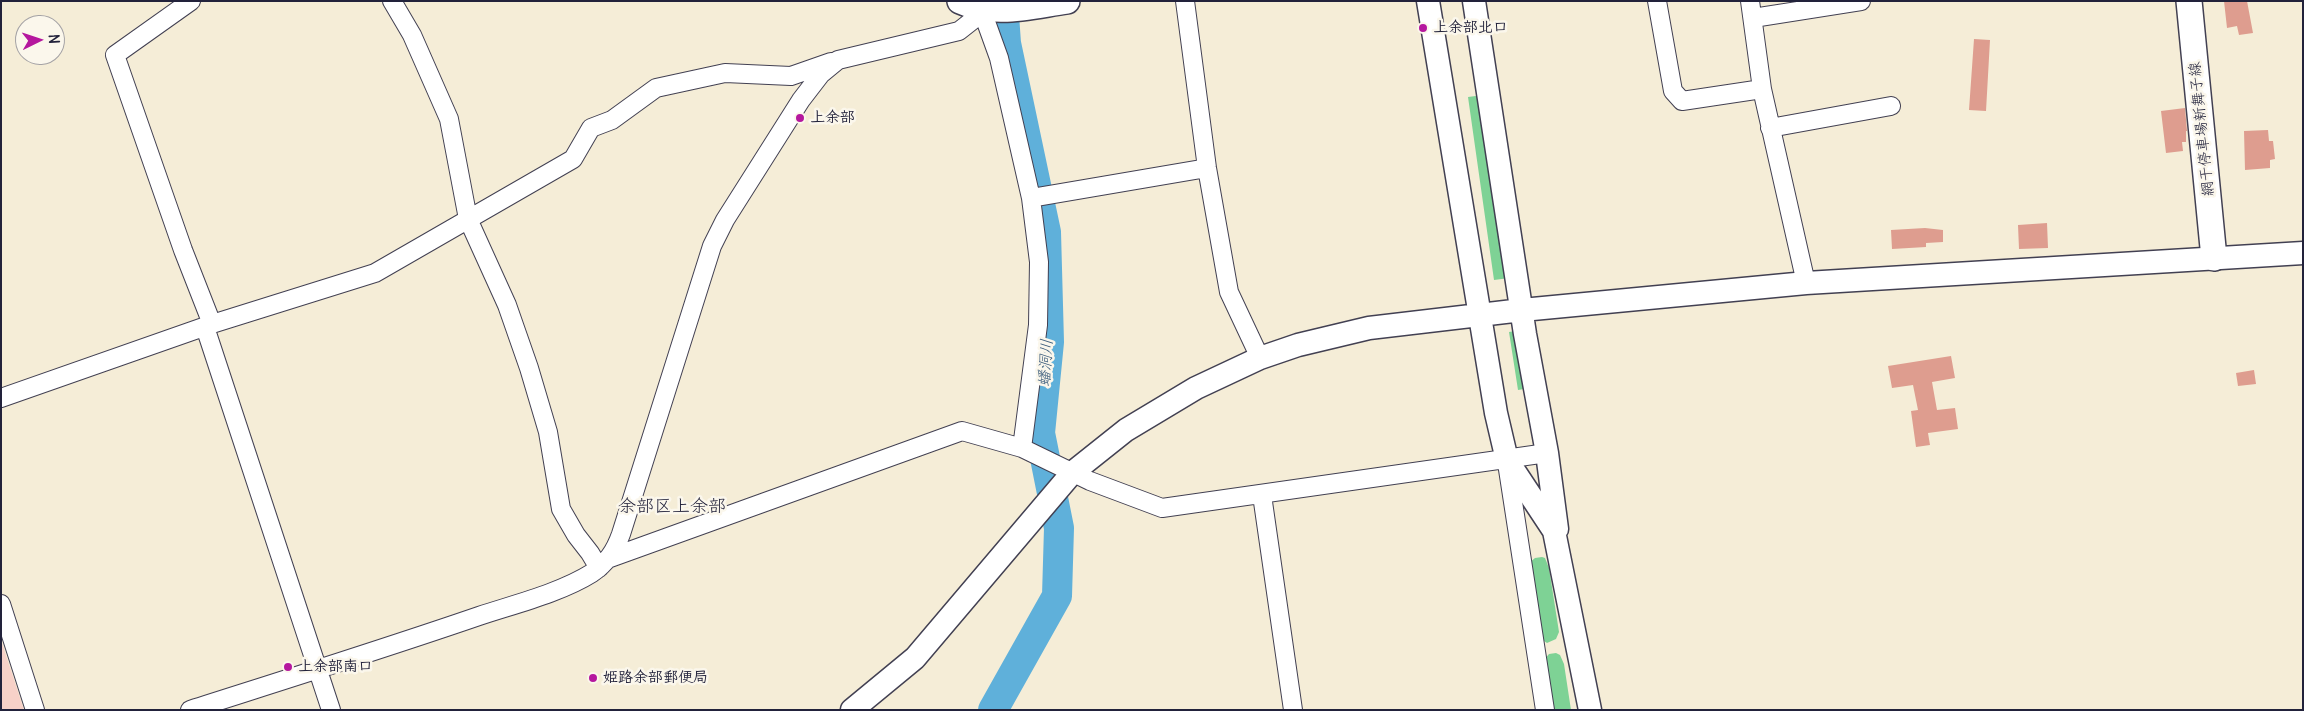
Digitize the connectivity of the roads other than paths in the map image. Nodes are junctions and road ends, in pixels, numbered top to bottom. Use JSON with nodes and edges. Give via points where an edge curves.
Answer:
{"nodes":[{"id":1,"x":191,"y":1,"type":"edge"},
{"id":2,"x":392,"y":1,"type":"edge"},
{"id":3,"x":1067,"y":1,"type":"edge"},
{"id":4,"x":1185,"y":1,"type":"edge"},
{"id":5,"x":1428,"y":1,"type":"edge"},
{"id":6,"x":1474,"y":1,"type":"edge"},
{"id":7,"x":1657,"y":1,"type":"edge"},
{"id":8,"x":1861,"y":1,"type":"edge"},
{"id":9,"x":2189,"y":1,"type":"edge"},
{"id":10,"x":986,"y":7,"type":"edge"},
{"id":11,"x":1751,"y":10,"type":"edge"},
{"id":12,"x":838,"y":60,"type":"junction"},
{"id":13,"x":1762,"y":89,"type":"junction"},
{"id":14,"x":1891,"y":106,"type":"dead end"},
{"id":15,"x":1770,"y":128,"type":"junction"},
{"id":16,"x":1207,"y":168,"type":"junction"},
{"id":17,"x":1031,"y":198,"type":"junction"},
{"id":18,"x":468,"y":219,"type":"junction"},
{"id":19,"x":2303,"y":253,"type":"edge"},
{"id":20,"x":2214,"y":258,"type":"junction"},
{"id":21,"x":1806,"y":283,"type":"junction"},
{"id":22,"x":1522,"y":310,"type":"junction"},
{"id":23,"x":1479,"y":316,"type":"junction"},
{"id":24,"x":208,"y":326,"type":"junction"},
{"id":25,"x":1260,"y":358,"type":"junction"},
{"id":26,"x":1,"y":398,"type":"edge"},
{"id":27,"x":1022,"y":448,"type":"junction"},
{"id":28,"x":1547,"y":453,"type":"junction"},
{"id":29,"x":1507,"y":460,"type":"junction"},
{"id":30,"x":1081,"y":477,"type":"junction"},
{"id":31,"x":1262,"y":495,"type":"junction"},
{"id":32,"x":604,"y":563,"type":"junction"},
{"id":33,"x":1563,"y":576,"type":"junction"},
{"id":34,"x":1,"y":604,"type":"edge"},
{"id":35,"x":318,"y":669,"type":"junction"},
{"id":36,"x":35,"y":710,"type":"edge"},
{"id":37,"x":190,"y":710,"type":"edge"},
{"id":38,"x":331,"y":710,"type":"edge"},
{"id":39,"x":852,"y":710,"type":"edge"},
{"id":40,"x":1293,"y":710,"type":"edge"},
{"id":41,"x":1545,"y":710,"type":"edge"},
{"id":42,"x":1590,"y":710,"type":"edge"}],
"edges":[{"from":1,"to":24,"type":"street","via":[[115,55]]},
{"from":2,"to":18,"type":"street","via":[[412,35],[449,119]]},
{"from":3,"to":10,"type":"main road"},
{"from":4,"to":16,"type":"street"},
{"from":5,"to":23,"type":"street"},
{"from":6,"to":22,"type":"street"},
{"from":7,"to":13,"type":"street","via":[[1673,91],[1682,101]]},
{"from":8,"to":11,"type":"street"},
{"from":9,"to":20,"type":"main road","name":"網干停車場新舞子線"},
{"from":10,"to":12,"type":"street","via":[[959,31]]},
{"from":10,"to":17,"type":"street"},
{"from":11,"to":13,"type":"street"},
{"from":12,"to":18,"type":"street","via":[[791,76],[725,73],[656,88],[612,120],[592,128],[572,159]]},
{"from":12,"to":32,"type":"street","via":[[821,74],[801,100],[716,238],[621,534],[614,552]]},
{"from":13,"to":15,"type":"street"},
{"from":14,"to":15,"type":"street"},
{"from":15,"to":21,"type":"street"},
{"from":16,"to":17,"type":"street"},
{"from":16,"to":25,"type":"street","via":[[1230,292]]},
{"from":17,"to":27,"type":"street","via":[[1039,262],[1038,325]]},
{"from":18,"to":24,"type":"street","via":[[375,273]]},
{"from":18,"to":32,"type":"street","via":[[507,305],[529,368],[548,432],[561,509],[590,553]]},
{"from":19,"to":20,"type":"street"},
{"from":20,"to":21,"type":"street"},
{"from":21,"to":22,"type":"street"},
{"from":22,"to":23,"type":"street"},
{"from":22,"to":28,"type":"street"},
{"from":23,"to":25,"type":"street","via":[[1369,328]]},
{"from":23,"to":29,"type":"street"},
{"from":24,"to":26,"type":"street"},
{"from":24,"to":35,"type":"street"},
{"from":25,"to":30,"type":"street","via":[[1152,413],[1101,448]]},
{"from":27,"to":30,"type":"street"},
{"from":27,"to":32,"type":"street","via":[[962,431]]},
{"from":28,"to":29,"type":"street"},
{"from":28,"to":33,"type":"street"},
{"from":29,"to":31,"type":"street"},
{"from":29,"to":33,"type":"street","via":[[1554,531]]},
{"from":29,"to":41,"type":"street"},
{"from":30,"to":31,"type":"street","via":[[1162,508]]},
{"from":30,"to":39,"type":"street","via":[[915,658]]},
{"from":31,"to":40,"type":"street"},
{"from":32,"to":35,"type":"street","via":[[564,586]]},
{"from":33,"to":42,"type":"street"},
{"from":34,"to":36,"type":"street"},
{"from":35,"to":37,"type":"street"},
{"from":35,"to":38,"type":"street"}]}
